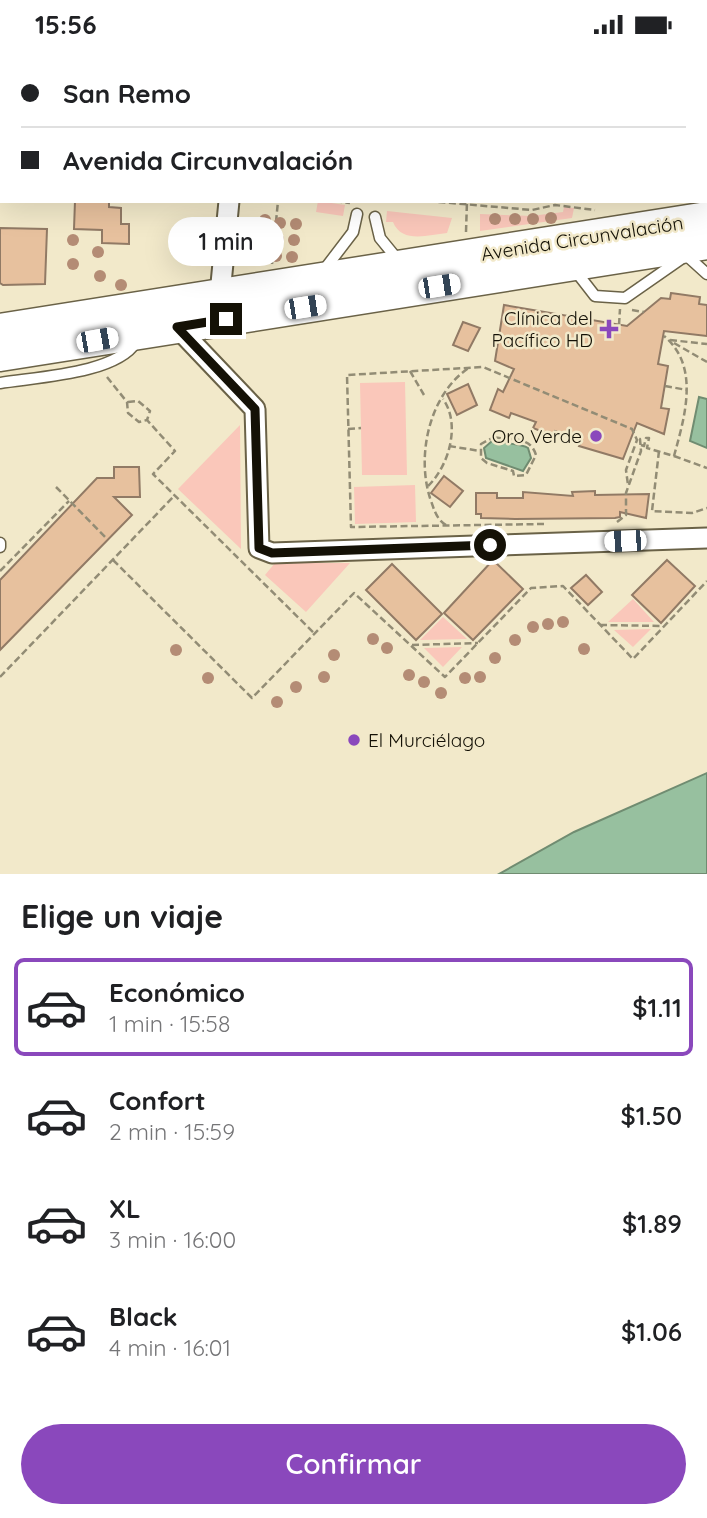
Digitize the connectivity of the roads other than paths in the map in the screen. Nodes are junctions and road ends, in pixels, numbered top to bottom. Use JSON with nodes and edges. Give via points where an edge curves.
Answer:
{"nodes":[{"id":1,"x":229,"y":203,"type":"edge"},
{"id":2,"x":357,"y":215,"type":"dead end"},
{"id":3,"x":375,"y":217,"type":"dead end"},
{"id":4,"x":700,"y":240,"type":"edge"},
{"id":5,"x":403,"y":265,"type":"junction"},
{"id":6,"x":570,"y":265,"type":"junction"},
{"id":7,"x":707,"y":274,"type":"edge"},
{"id":8,"x":317,"y":279,"type":"junction"},
{"id":9,"x":220,"y":294,"type":"junction"},
{"id":10,"x":177,"y":327,"type":"junction"},
{"id":11,"x":0,"y":329,"type":"edge"},
{"id":12,"x":142,"y":332,"type":"junction"},
{"id":13,"x":0,"y":356,"type":"edge"},
{"id":14,"x":0,"y":383,"type":"edge"},
{"id":15,"x":707,"y":538,"type":"edge"}],
"edges":[{"from":1,"to":9,"type":"street"},
{"from":2,"to":8,"type":"lane","via":[[348,240]]},
{"from":3,"to":5,"type":"lane","via":[[380,239]]},
{"from":4,"to":5,"type":"main road","name":"Avenida Circunvalación"},
{"from":4,"to":6,"type":"main road","name":"Avenida Circunvalación"},
{"from":4,"to":6,"type":"lane","via":[[625,298],[595,296]]},
{"from":4,"to":7,"type":"lane"},
{"from":5,"to":8,"type":"main road","name":"Avenida Circunvalación"},
{"from":6,"to":10,"type":"main road","name":"Avenida Circunvalación"},
{"from":8,"to":9,"type":"main road","name":"Avenida Circunvalación"},
{"from":9,"to":11,"type":"main road","name":"Avenida Circunvalación"},
{"from":10,"to":12,"type":"main road","name":"Avenida Circunvalación"},
{"from":10,"to":15,"type":"street","via":[[255,409],[259,548],[272,553]]},
{"from":12,"to":13,"type":"main road","name":"Avenida Circunvalación"},
{"from":12,"to":14,"type":"lane","via":[[129,353],[102,365]]}]}
